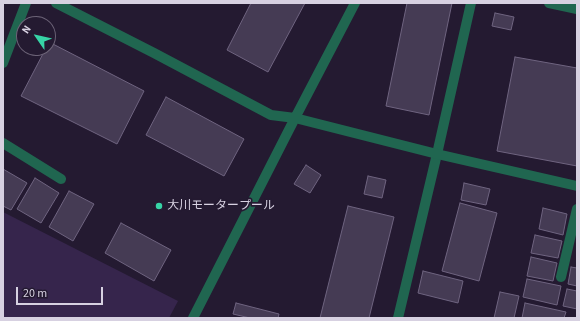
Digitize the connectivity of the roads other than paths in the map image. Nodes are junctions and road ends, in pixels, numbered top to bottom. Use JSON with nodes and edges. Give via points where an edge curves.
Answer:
{"nodes":[{"id":1,"x":26,"y":3,"type":"edge"},
{"id":2,"x":56,"y":3,"type":"edge"},
{"id":3,"x":356,"y":3,"type":"edge"},
{"id":4,"x":471,"y":3,"type":"edge"},
{"id":5,"x":549,"y":3,"type":"edge"},
{"id":6,"x":577,"y":9,"type":"edge"},
{"id":7,"x":3,"y":63,"type":"edge"},
{"id":8,"x":295,"y":118,"type":"junction"},
{"id":9,"x":3,"y":143,"type":"edge"},
{"id":10,"x":437,"y":154,"type":"junction"},
{"id":11,"x":61,"y":179,"type":"dead end"},
{"id":12,"x":577,"y":186,"type":"edge"},
{"id":13,"x":577,"y":209,"type":"edge"},
{"id":14,"x":561,"y":277,"type":"dead end"},
{"id":15,"x":193,"y":318,"type":"edge"},
{"id":16,"x":398,"y":318,"type":"edge"}],
"edges":[{"from":1,"to":7,"type":"street"},
{"from":2,"to":8,"type":"street","via":[[271,115]]},
{"from":3,"to":8,"type":"street"},
{"from":4,"to":10,"type":"street"},
{"from":5,"to":6,"type":"street"},
{"from":8,"to":10,"type":"street"},
{"from":8,"to":15,"type":"street"},
{"from":9,"to":11,"type":"street"},
{"from":10,"to":12,"type":"street"},
{"from":10,"to":16,"type":"street"},
{"from":13,"to":14,"type":"street"}]}
